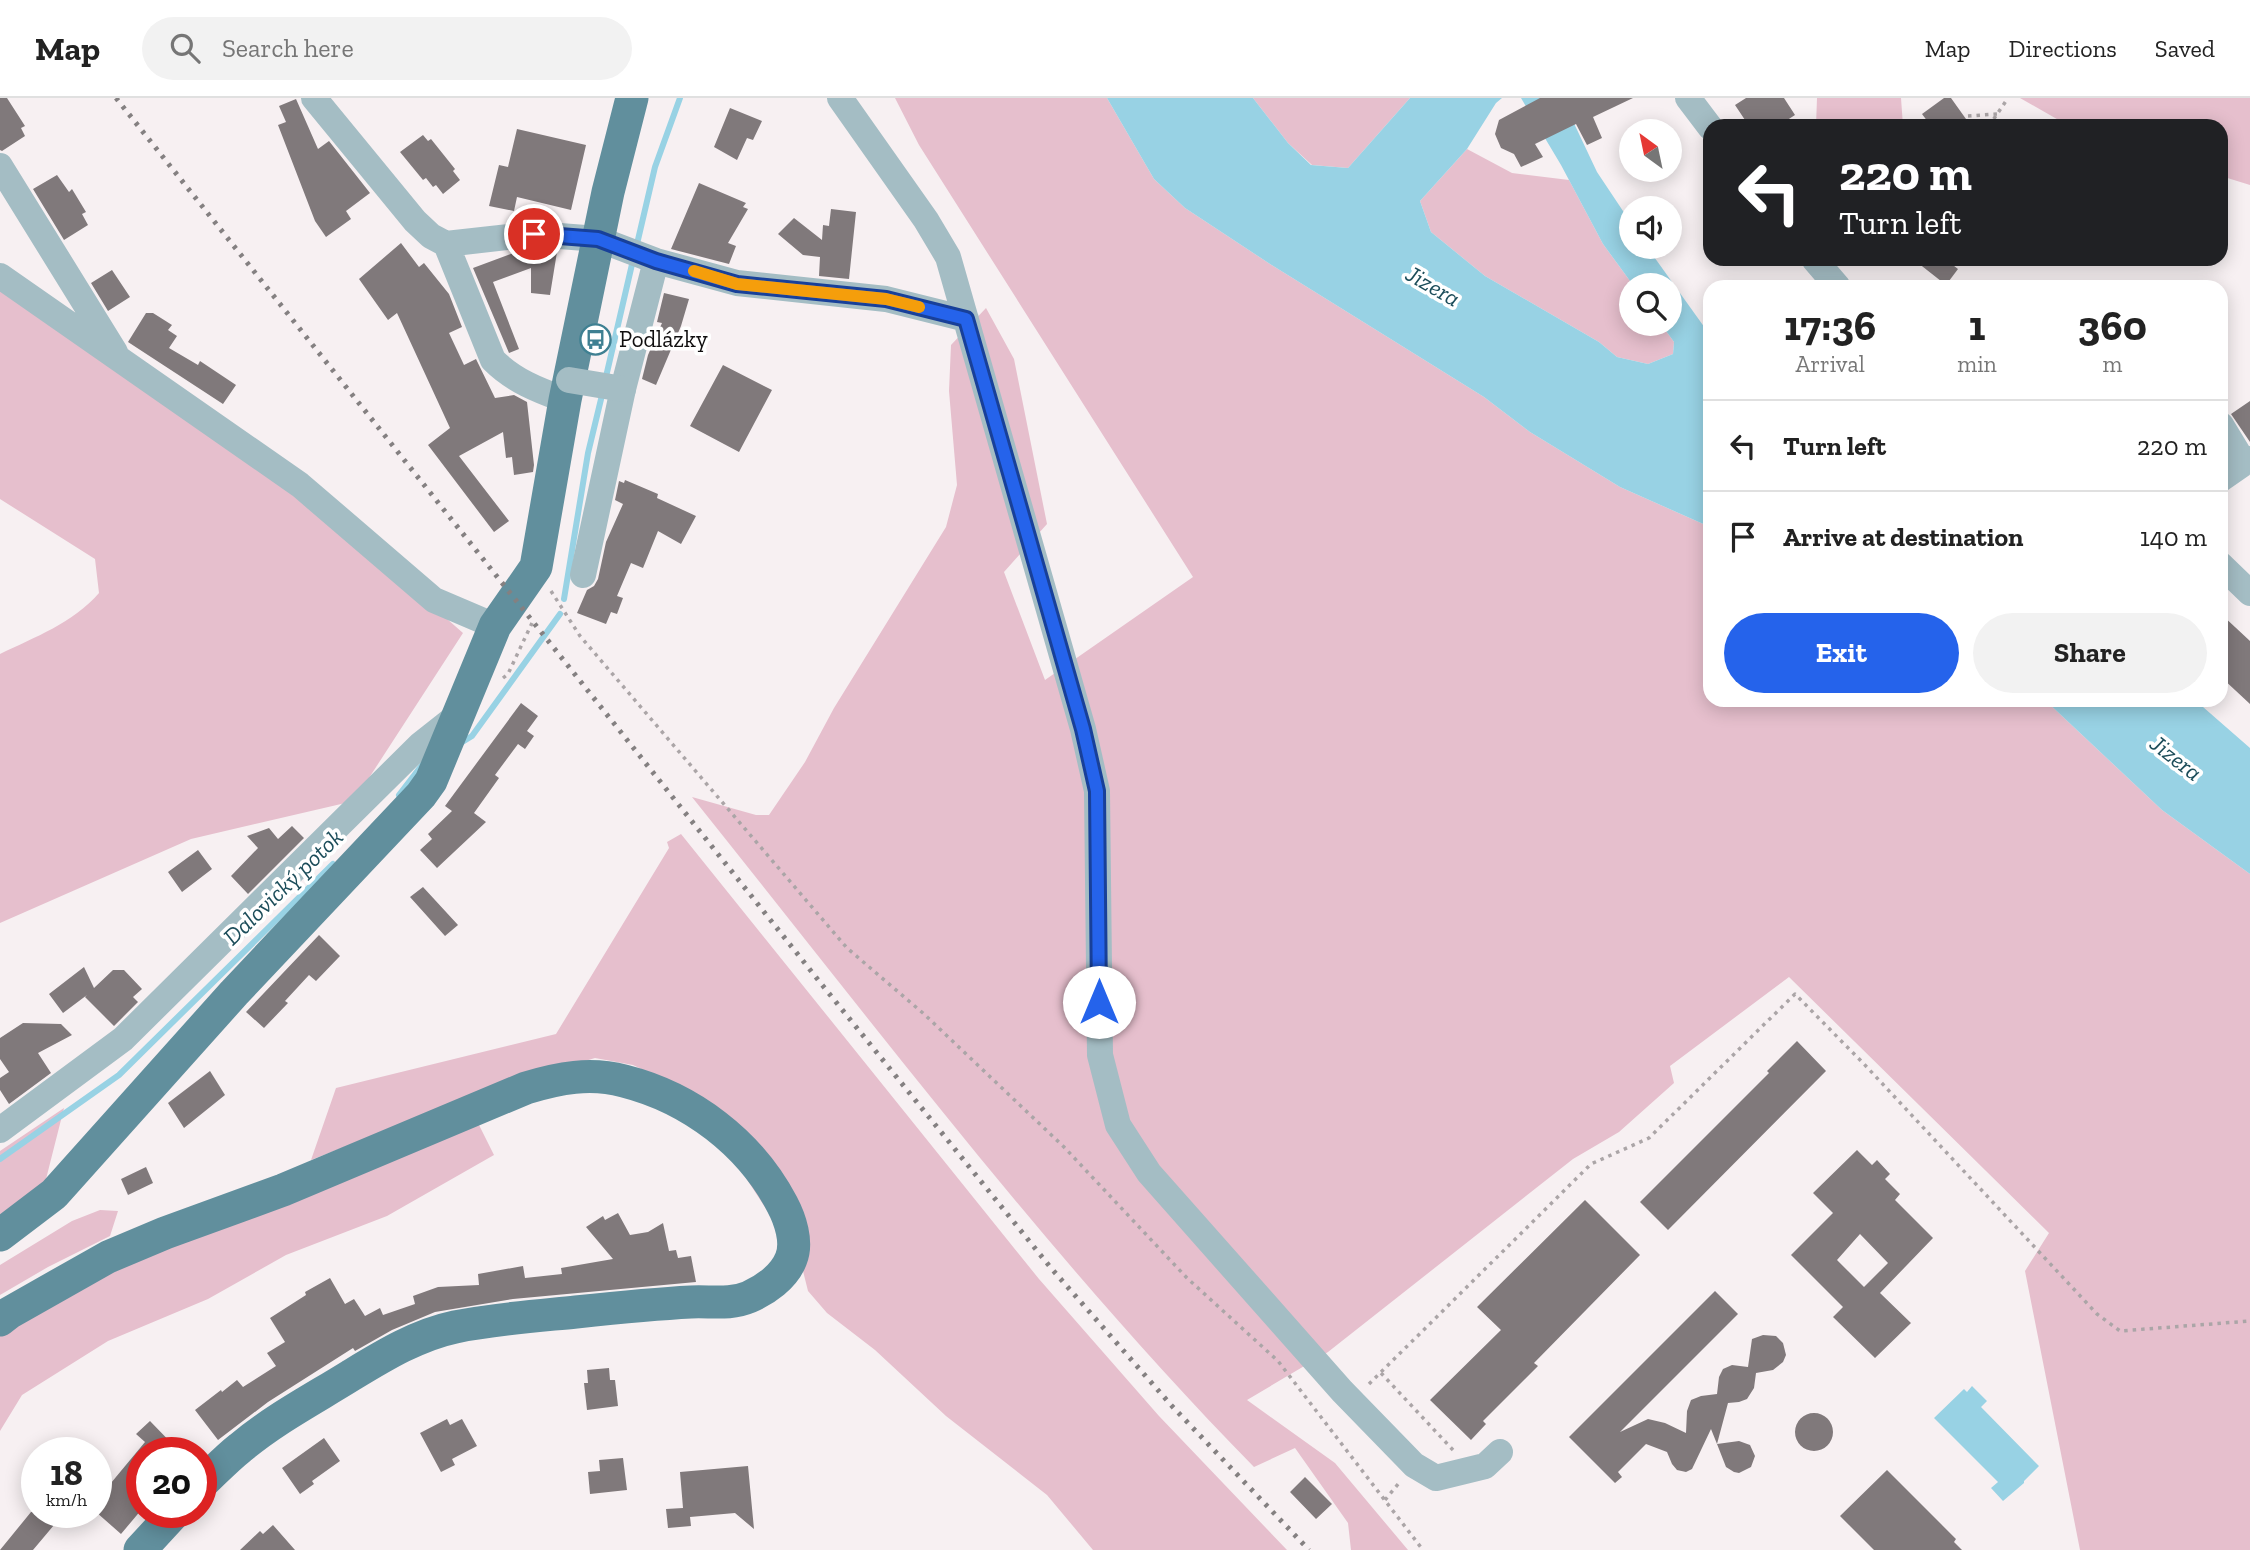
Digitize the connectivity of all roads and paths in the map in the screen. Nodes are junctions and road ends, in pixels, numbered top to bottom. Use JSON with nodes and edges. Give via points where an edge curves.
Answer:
{"nodes":[{"id":1,"x":314,"y":98,"type":"edge"},
{"id":2,"x":632,"y":98,"type":"edge"},
{"id":3,"x":840,"y":98,"type":"edge"},
{"id":4,"x":1688,"y":98,"type":"edge"},
{"id":5,"x":2008,"y":98,"type":"edge"},
{"id":6,"x":1998,"y":114,"type":"junction"},
{"id":7,"x":1968,"y":116,"type":"dead end"},
{"id":8,"x":1704,"y":119,"type":"edge"},
{"id":9,"x":1994,"y":119,"type":"edge"},
{"id":10,"x":0,"y":166,"type":"edge"},
{"id":11,"x":598,"y":239,"type":"junction"},
{"id":12,"x":446,"y":244,"type":"junction"},
{"id":13,"x":656,"y":261,"type":"junction"},
{"id":14,"x":1820,"y":266,"type":"edge"},
{"id":15,"x":0,"y":276,"type":"edge"},
{"id":16,"x":1832,"y":280,"type":"edge"},
{"id":17,"x":966,"y":319,"type":"junction"},
{"id":18,"x":122,"y":362,"type":"junction"},
{"id":19,"x":623,"y":389,"type":"junction"},
{"id":20,"x":567,"y":390,"type":"junction"},
{"id":21,"x":2228,"y":435,"type":"edge"},
{"id":22,"x":2247,"y":461,"type":"edge"},
{"id":23,"x":2228,"y":474,"type":"edge"},
{"id":24,"x":536,"y":567,"type":"junction"},
{"id":25,"x":2228,"y":572,"type":"edge"},
{"id":26,"x":583,"y":575,"type":"dead end"},
{"id":27,"x":2250,"y":593,"type":"edge"},
{"id":28,"x":495,"y":626,"type":"junction"},
{"id":29,"x":454,"y":725,"type":"junction"},
{"id":30,"x":0,"y":1130,"type":"edge"},
{"id":31,"x":0,"y":1235,"type":"edge"},
{"id":32,"x":0,"y":1320,"type":"edge"},
{"id":33,"x":2250,"y":1321,"type":"edge"},
{"id":34,"x":1381,"y":1373,"type":"junction"},
{"id":35,"x":1352,"y":1401,"type":"junction"},
{"id":36,"x":1500,"y":1452,"type":"dead end"},
{"id":37,"x":217,"y":1469,"type":"edge"},
{"id":38,"x":1472,"y":1469,"type":"junction"},
{"id":39,"x":160,"y":1528,"type":"edge"},
{"id":40,"x":140,"y":1550,"type":"edge"},
{"id":41,"x":1423,"y":1550,"type":"edge"}],
"edges":[{"from":1,"to":12,"type":"street","via":[[415,221]]},
{"from":2,"to":11,"type":"main road"},
{"from":3,"to":17,"type":"street","via":[[948,257]]},
{"from":4,"to":8,"type":"street"},
{"from":5,"to":6,"type":"path"},
{"from":6,"to":7,"type":"path"},
{"from":6,"to":9,"type":"path"},
{"from":10,"to":18,"type":"street"},
{"from":11,"to":12,"type":"street","via":[[534,234]]},
{"from":11,"to":13,"type":"street"},
{"from":11,"to":20,"type":"main road"},
{"from":12,"to":20,"type":"street","via":[[493,360],[527,387]]},
{"from":13,"to":17,"type":"street","via":[[737,284],[886,299]]},
{"from":13,"to":19,"type":"street"},
{"from":14,"to":16,"type":"street"},
{"from":15,"to":18,"type":"street"},
{"from":17,"to":35,"type":"street","via":[[1097,791],[1100,1055],[1118,1125],[1149,1173]]},
{"from":18,"to":28,"type":"street","via":[[300,485],[433,600]]},
{"from":19,"to":20,"type":"street","bridge":true},
{"from":19,"to":26,"type":"street"},
{"from":20,"to":24,"type":"main road"},
{"from":21,"to":22,"type":"street"},
{"from":22,"to":23,"type":"street"},
{"from":24,"to":28,"type":"main road"},
{"from":24,"to":41,"type":"path","via":[[580,636],[847,948],[964,1052],[1063,1147],[1187,1279],[1278,1361]]},
{"from":25,"to":27,"type":"street"},
{"from":28,"to":29,"type":"main road"},
{"from":29,"to":30,"type":"street","via":[[420,745],[123,1039]]},
{"from":29,"to":31,"type":"main road","via":[[438,768],[421,795],[234,993],[54,1194]]},
{"from":32,"to":37,"type":"main road","via":[[108,1257],[165,1233],[283,1190],[526,1088],[582,1075],[624,1080],[653,1090],[726,1132],[772,1185],[790,1219],[792,1258],[780,1276],[747,1298],[575,1312],[455,1327],[420,1338],[293,1410]]},
{"from":33,"to":34,"type":"path","via":[[2120,1331],[2097,1314],[1795,994],[1649,1139],[1591,1164]]},
{"from":34,"to":35,"type":"path"},
{"from":34,"to":38,"type":"path"},
{"from":35,"to":38,"type":"street","via":[[1414,1465],[1436,1478]]},
{"from":36,"to":38,"type":"street","via":[[1485,1466]]},
{"from":39,"to":40,"type":"main road"}]}
